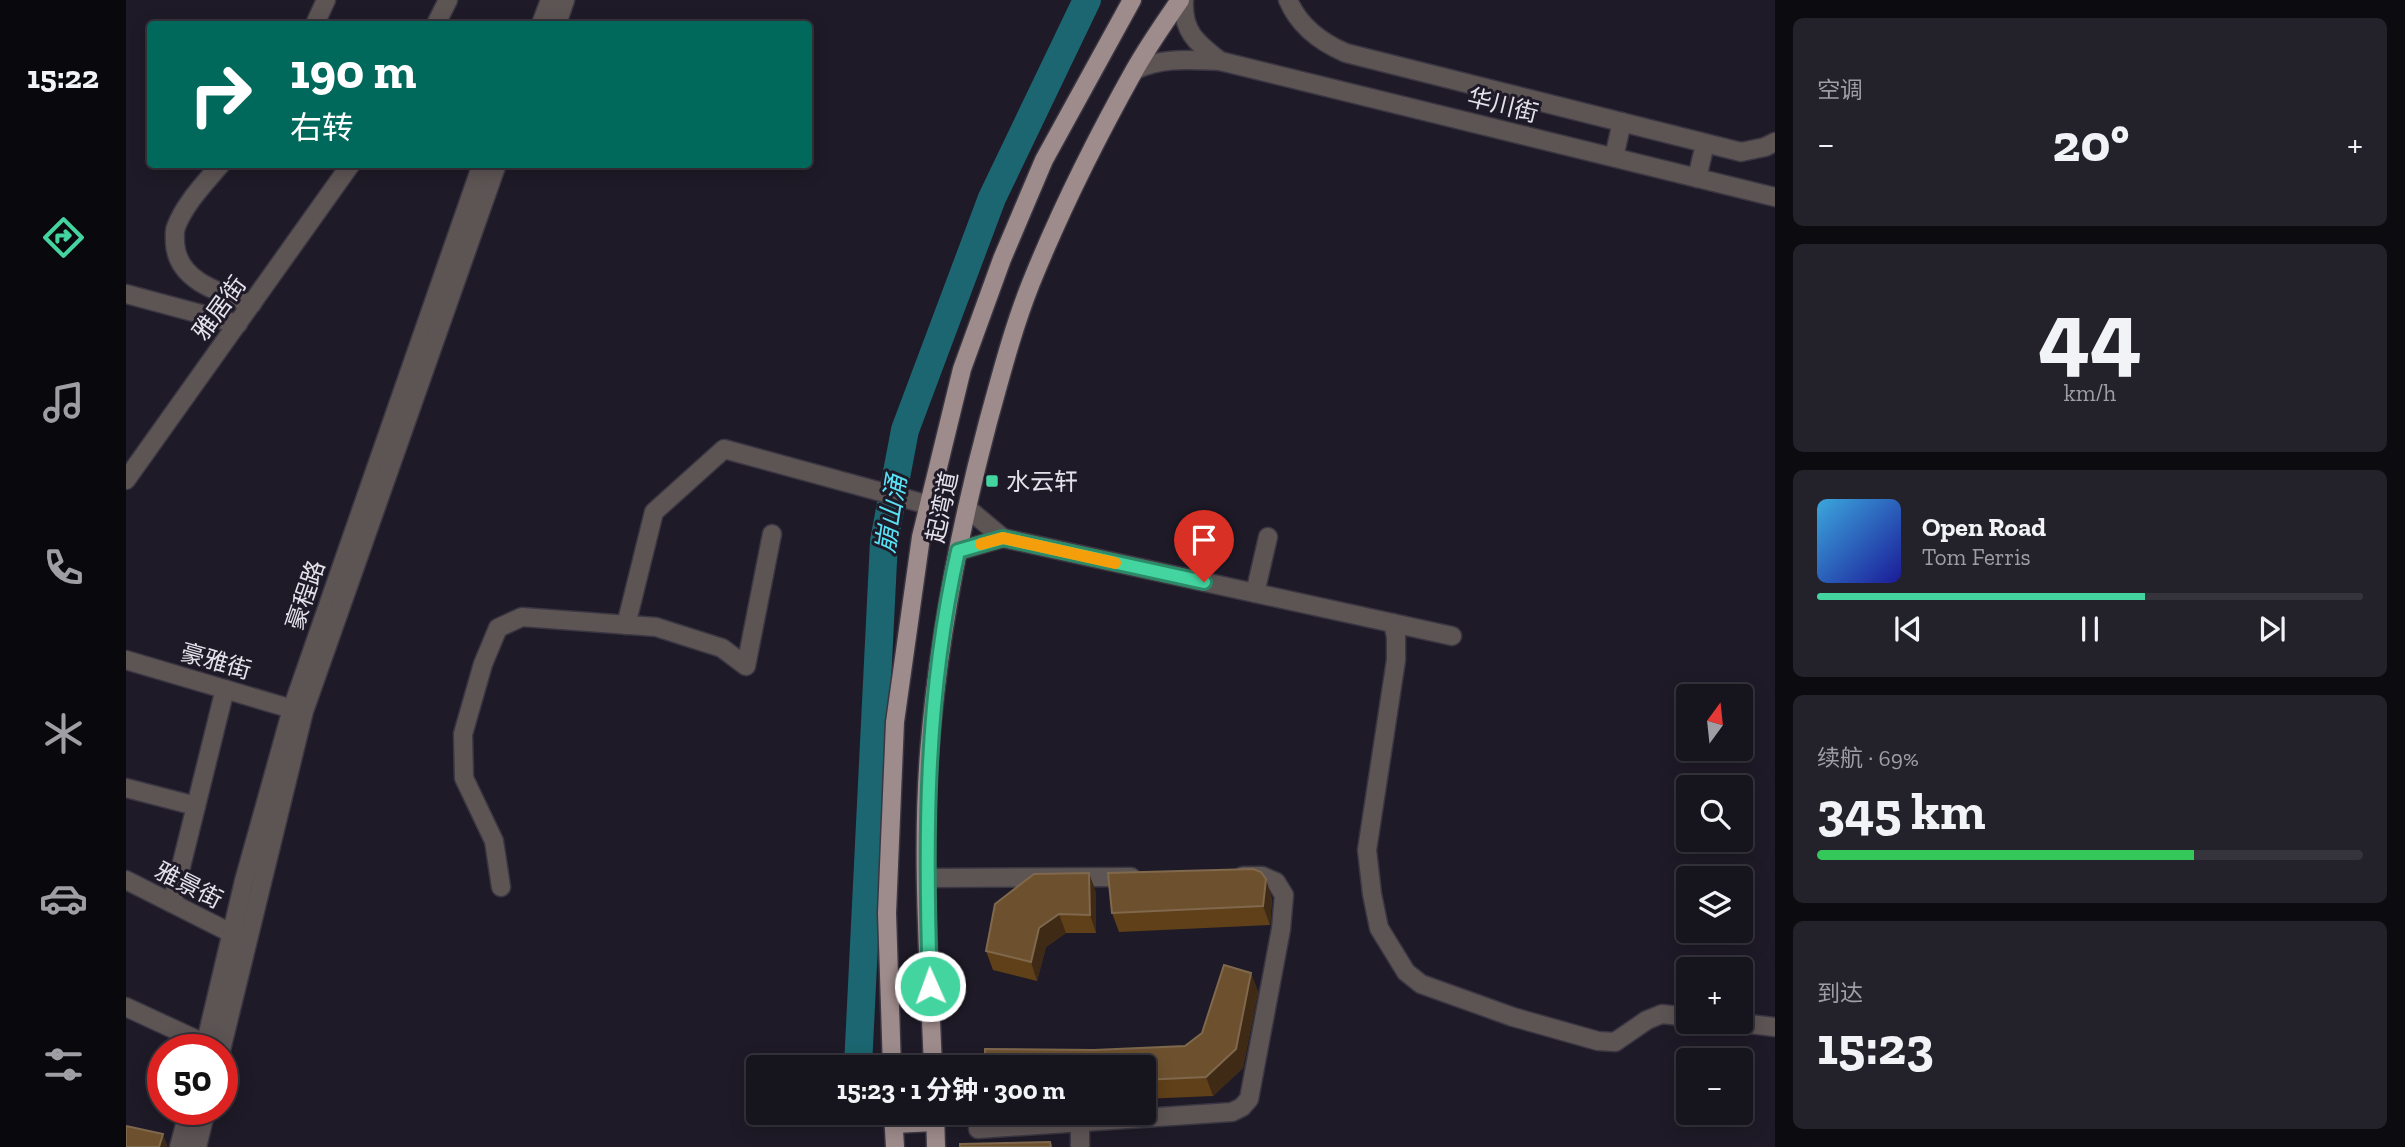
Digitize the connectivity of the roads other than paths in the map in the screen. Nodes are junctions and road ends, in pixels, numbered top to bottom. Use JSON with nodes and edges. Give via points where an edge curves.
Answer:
{"nodes":[{"id":1,"x":326,"y":0,"type":"edge"},
{"id":2,"x":448,"y":0,"type":"edge"},
{"id":3,"x":550,"y":0,"type":"edge"},
{"id":4,"x":565,"y":0,"type":"edge"},
{"id":5,"x":1132,"y":0,"type":"edge"},
{"id":6,"x":1182,"y":0,"type":"edge"},
{"id":7,"x":1287,"y":0,"type":"edge"},
{"id":8,"x":316,"y":21,"type":"edge"},
{"id":9,"x":438,"y":21,"type":"edge"},
{"id":10,"x":542,"y":21,"type":"edge"},
{"id":11,"x":558,"y":21,"type":"edge"},
{"id":12,"x":1220,"y":61,"type":"junction"},
{"id":13,"x":1135,"y":70,"type":"junction"},
{"id":14,"x":1622,"y":122,"type":"junction"},
{"id":15,"x":1775,"y":142,"type":"edge"},
{"id":16,"x":1705,"y":144,"type":"junction"},
{"id":17,"x":1614,"y":157,"type":"junction"},
{"id":18,"x":218,"y":168,"type":"edge"},
{"id":19,"x":348,"y":168,"type":"edge"},
{"id":20,"x":481,"y":168,"type":"edge"},
{"id":21,"x":496,"y":168,"type":"edge"},
{"id":22,"x":1697,"y":178,"type":"junction"},
{"id":23,"x":1775,"y":197,"type":"edge"},
{"id":24,"x":126,"y":294,"type":"edge"},
{"id":25,"x":252,"y":304,"type":"junction"},
{"id":26,"x":238,"y":324,"type":"junction"},
{"id":27,"x":126,"y":480,"type":"edge"},
{"id":28,"x":929,"y":505,"type":"junction"},
{"id":29,"x":967,"y":508,"type":"junction"},
{"id":30,"x":772,"y":534,"type":"dead end"},
{"id":31,"x":1268,"y":537,"type":"dead end"},
{"id":32,"x":1003,"y":538,"type":"junction"},
{"id":33,"x":958,"y":551,"type":"junction"},
{"id":34,"x":1255,"y":593,"type":"junction"},
{"id":35,"x":1393,"y":623,"type":"junction"},
{"id":36,"x":626,"y":625,"type":"junction"},
{"id":37,"x":1452,"y":636,"type":"dead end"},
{"id":38,"x":126,"y":660,"type":"edge"},
{"id":39,"x":225,"y":689,"type":"junction"},
{"id":40,"x":292,"y":709,"type":"junction"},
{"id":41,"x":126,"y":788,"type":"edge"},
{"id":42,"x":196,"y":806,"type":"junction"},
{"id":43,"x":1224,"y":876,"type":"edge"},
{"id":44,"x":1146,"y":877,"type":"edge"},
{"id":45,"x":926,"y":878,"type":"junction"},
{"id":46,"x":126,"y":880,"type":"edge"},
{"id":47,"x":501,"y":887,"type":"dead end"},
{"id":48,"x":172,"y":904,"type":"junction"},
{"id":49,"x":231,"y":933,"type":"junction"},
{"id":50,"x":126,"y":1007,"type":"edge"},
{"id":51,"x":1676,"y":1016,"type":"edge"},
{"id":52,"x":1753,"y":1024,"type":"edge"},
{"id":53,"x":1775,"y":1027,"type":"edge"},
{"id":54,"x":181,"y":1034,"type":"edge"},
{"id":55,"x":213,"y":1034,"type":"edge"},
{"id":56,"x":214,"y":1034,"type":"edge"},
{"id":57,"x":892,"y":1055,"type":"edge"},
{"id":58,"x":933,"y":1055,"type":"edge"},
{"id":59,"x":1156,"y":1117,"type":"edge"},
{"id":60,"x":185,"y":1125,"type":"edge"},
{"id":61,"x":202,"y":1125,"type":"edge"},
{"id":62,"x":894,"y":1125,"type":"edge"},
{"id":63,"x":935,"y":1125,"type":"edge"},
{"id":64,"x":1036,"y":1125,"type":"edge"},
{"id":65,"x":1080,"y":1125,"type":"edge"},
{"id":66,"x":978,"y":1129,"type":"dead end"},
{"id":67,"x":179,"y":1147,"type":"edge"},
{"id":68,"x":197,"y":1147,"type":"edge"},
{"id":69,"x":895,"y":1147,"type":"edge"},
{"id":70,"x":936,"y":1147,"type":"edge"},
{"id":71,"x":1080,"y":1147,"type":"edge"}],
"edges":[{"from":1,"to":8,"type":"street"},
{"from":2,"to":9,"type":"street"},
{"from":3,"to":10,"type":"street"},
{"from":4,"to":11,"type":"street"},
{"from":5,"to":28,"type":"main road","name":"起湾道","via":[[1045,160],[1002,259],[962,369]]},
{"from":6,"to":12,"type":"street","name":"华川街","via":[[1189,30]]},
{"from":6,"to":13,"type":"main road","name":"起湾道"},
{"from":7,"to":14,"type":"street","via":[[1303,26],[1346,53]]},
{"from":12,"to":13,"type":"street","name":"华川街","via":[[1169,59]]},
{"from":12,"to":17,"type":"street","name":"华川街"},
{"from":13,"to":29,"type":"main road","name":"起湾道","via":[[1031,284],[1004,361]]},
{"from":14,"to":16,"type":"street"},
{"from":14,"to":17,"type":"street"},
{"from":15,"to":16,"type":"street","via":[[1741,152]]},
{"from":16,"to":22,"type":"street"},
{"from":17,"to":22,"type":"street","name":"华川街"},
{"from":18,"to":25,"type":"street","via":[[175,229],[176,249],[184,270],[213,290]]},
{"from":19,"to":25,"type":"street","name":"雅居街"},
{"from":20,"to":40,"type":"street","name":"豪程路"},
{"from":21,"to":56,"type":"street","name":"豪程路","via":[[304,712]]},
{"from":22,"to":23,"type":"street","name":"华川街"},
{"from":24,"to":26,"type":"street"},
{"from":25,"to":26,"type":"street","name":"雅居街"},
{"from":26,"to":27,"type":"street","name":"雅居街"},
{"from":28,"to":36,"type":"street","via":[[724,449],[654,512]]},
{"from":28,"to":57,"type":"main road","name":"起湾道","via":[[895,722],[887,913]]},
{"from":29,"to":32,"type":"street"},
{"from":29,"to":33,"type":"main road","name":"起湾道"},
{"from":30,"to":36,"type":"street","via":[[746,666],[722,648],[656,627]]},
{"from":31,"to":34,"type":"street"},
{"from":32,"to":33,"type":"street"},
{"from":32,"to":34,"type":"street"},
{"from":33,"to":45,"type":"main road","name":"起湾道","via":[[929,756]]},
{"from":34,"to":35,"type":"street"},
{"from":35,"to":37,"type":"street"},
{"from":35,"to":51,"type":"street","via":[[1396,660],[1367,850],[1379,928],[1406,972],[1448,994],[1598,1041],[1615,1042],[1647,1020],[1662,1014]]},
{"from":36,"to":47,"type":"street","via":[[522,617],[498,628],[463,734],[464,778],[494,841]]},
{"from":38,"to":39,"type":"street","name":"豪雅街"},
{"from":39,"to":40,"type":"street","name":"豪雅街"},
{"from":39,"to":42,"type":"street"},
{"from":40,"to":49,"type":"street","name":"豪程路"},
{"from":41,"to":42,"type":"street"},
{"from":42,"to":48,"type":"street"},
{"from":43,"to":59,"type":"street","via":[[1262,876],[1276,882],[1284,895],[1249,1099],[1232,1112]]},
{"from":44,"to":45,"type":"street"},
{"from":45,"to":58,"type":"main road","name":"起湾道"},
{"from":46,"to":48,"type":"street","name":"雅景街"},
{"from":48,"to":49,"type":"street","name":"雅景街"},
{"from":49,"to":55,"type":"street","name":"豪程路"},
{"from":50,"to":54,"type":"street"},
{"from":52,"to":53,"type":"street"},
{"from":60,"to":67,"type":"street"},
{"from":61,"to":68,"type":"street"},
{"from":62,"to":69,"type":"main road"},
{"from":63,"to":70,"type":"main road"},
{"from":64,"to":66,"type":"street"},
{"from":65,"to":71,"type":"street"}]}
